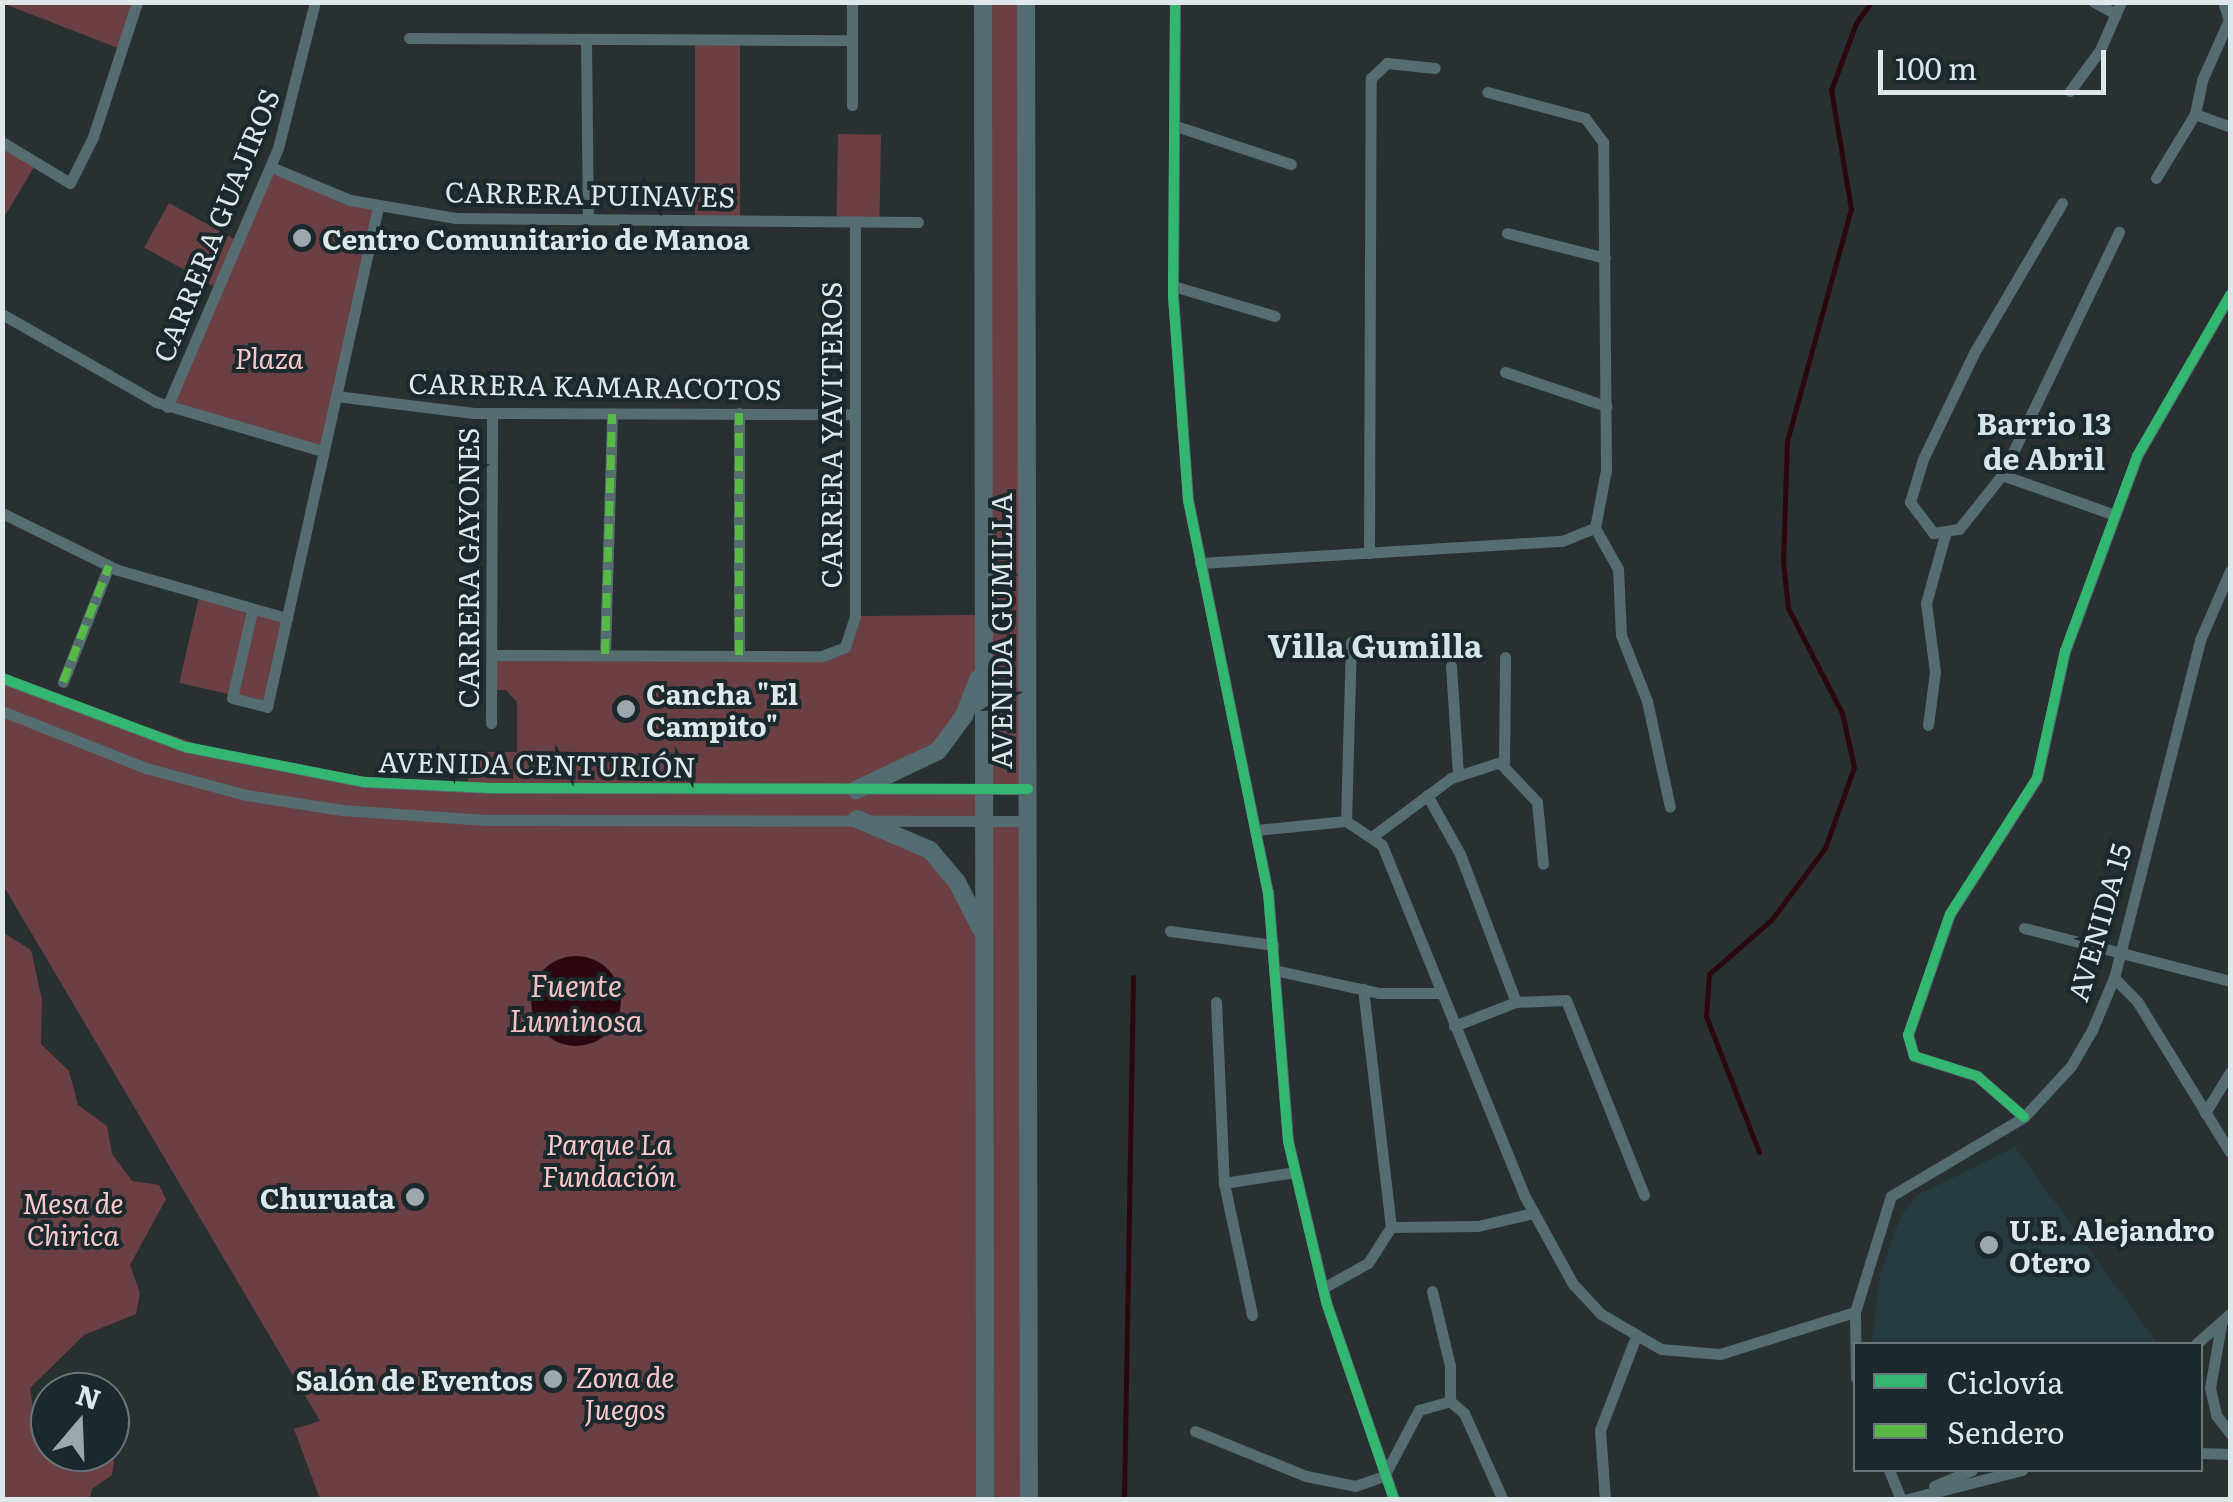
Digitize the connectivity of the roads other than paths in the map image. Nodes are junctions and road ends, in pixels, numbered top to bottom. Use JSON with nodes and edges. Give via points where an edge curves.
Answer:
{"nodes":[{"id":1,"x":137,"y":2,"type":"edge"},
{"id":2,"x":316,"y":2,"type":"edge"},
{"id":3,"x":852,"y":2,"type":"edge"},
{"id":4,"x":983,"y":2,"type":"edge"},
{"id":5,"x":1026,"y":2,"type":"edge"},
{"id":6,"x":1175,"y":2,"type":"edge"},
{"id":7,"x":2094,"y":2,"type":"edge"},
{"id":8,"x":2223,"y":2,"type":"edge"},
{"id":9,"x":2118,"y":8,"type":"edge"},
{"id":10,"x":2230,"y":16,"type":"edge"},
{"id":11,"x":409,"y":38,"type":"dead end"},
{"id":12,"x":586,"y":40,"type":"junction"},
{"id":13,"x":852,"y":40,"type":"junction"},
{"id":14,"x":1435,"y":68,"type":"dead end"},
{"id":15,"x":2070,"y":91,"type":"dead end"},
{"id":16,"x":1488,"y":92,"type":"dead end"},
{"id":17,"x":852,"y":105,"type":"dead end"},
{"id":18,"x":2195,"y":114,"type":"junction"},
{"id":19,"x":1176,"y":126,"type":"junction"},
{"id":20,"x":2230,"y":127,"type":"edge"},
{"id":21,"x":2,"y":142,"type":"edge"},
{"id":22,"x":1291,"y":164,"type":"dead end"},
{"id":23,"x":270,"y":167,"type":"junction"},
{"id":24,"x":2156,"y":178,"type":"dead end"},
{"id":25,"x":2062,"y":203,"type":"dead end"},
{"id":26,"x":378,"y":207,"type":"junction"},
{"id":27,"x":588,"y":220,"type":"junction"},
{"id":28,"x":855,"y":221,"type":"junction"},
{"id":29,"x":918,"y":222,"type":"dead end"},
{"id":30,"x":1507,"y":232,"type":"dead end"},
{"id":31,"x":2120,"y":232,"type":"dead end"},
{"id":32,"x":1604,"y":258,"type":"junction"},
{"id":33,"x":1173,"y":286,"type":"junction"},
{"id":34,"x":2230,"y":295,"type":"edge"},
{"id":35,"x":2,"y":314,"type":"edge"},
{"id":36,"x":1275,"y":316,"type":"dead end"},
{"id":37,"x":1505,"y":372,"type":"dead end"},
{"id":38,"x":336,"y":396,"type":"junction"},
{"id":39,"x":1606,"y":406,"type":"junction"},
{"id":40,"x":167,"y":407,"type":"junction"},
{"id":41,"x":739,"y":413,"type":"junction"},
{"id":42,"x":492,"y":414,"type":"junction"},
{"id":43,"x":612,"y":414,"type":"junction"},
{"id":44,"x":855,"y":414,"type":"junction"},
{"id":45,"x":324,"y":451,"type":"junction"},
{"id":46,"x":2002,"y":474,"type":"junction"},
{"id":47,"x":2,"y":513,"type":"edge"},
{"id":48,"x":2112,"y":514,"type":"junction"},
{"id":49,"x":1594,"y":528,"type":"junction"},
{"id":50,"x":1945,"y":535,"type":"junction"},
{"id":51,"x":1369,"y":553,"type":"junction"},
{"id":52,"x":1200,"y":563,"type":"junction"},
{"id":53,"x":109,"y":566,"type":"junction"},
{"id":54,"x":2230,"y":571,"type":"edge"},
{"id":55,"x":252,"y":610,"type":"junction"},
{"id":56,"x":287,"y":618,"type":"junction"},
{"id":57,"x":1351,"y":642,"type":"dead end"},
{"id":58,"x":605,"y":654,"type":"junction"},
{"id":59,"x":492,"y":655,"type":"junction"},
{"id":60,"x":739,"y":655,"type":"junction"},
{"id":61,"x":1504,"y":657,"type":"dead end"},
{"id":62,"x":984,"y":659,"type":"junction"},
{"id":63,"x":1450,"y":666,"type":"dead end"},
{"id":64,"x":2,"y":678,"type":"edge"},
{"id":65,"x":63,"y":682,"type":"dead end"},
{"id":66,"x":2,"y":711,"type":"edge"},
{"id":67,"x":492,"y":724,"type":"dead end"},
{"id":68,"x":1928,"y":725,"type":"dead end"},
{"id":69,"x":1501,"y":764,"type":"junction"},
{"id":70,"x":1458,"y":775,"type":"junction"},
{"id":71,"x":1028,"y":789,"type":"junction"},
{"id":72,"x":856,"y":790,"type":"junction"},
{"id":73,"x":984,"y":790,"type":"junction"},
{"id":74,"x":1428,"y":795,"type":"junction"},
{"id":75,"x":1670,"y":807,"type":"dead end"},
{"id":76,"x":857,"y":819,"type":"junction"},
{"id":77,"x":984,"y":820,"type":"junction"},
{"id":78,"x":1028,"y":821,"type":"junction"},
{"id":79,"x":1346,"y":822,"type":"junction"},
{"id":80,"x":1256,"y":830,"type":"junction"},
{"id":81,"x":1373,"y":836,"type":"junction"},
{"id":82,"x":1542,"y":864,"type":"dead end"},
{"id":83,"x":2024,"y":928,"type":"dead end"},
{"id":84,"x":1170,"y":931,"type":"dead end"},
{"id":85,"x":984,"y":937,"type":"junction"},
{"id":86,"x":1272,"y":945,"type":"junction"},
{"id":87,"x":2117,"y":952,"type":"junction"},
{"id":88,"x":1274,"y":970,"type":"junction"},
{"id":89,"x":2114,"y":978,"type":"junction"},
{"id":90,"x":2230,"y":980,"type":"edge"},
{"id":91,"x":1363,"y":989,"type":"junction"},
{"id":92,"x":1441,"y":992,"type":"junction"},
{"id":93,"x":1216,"y":1002,"type":"dead end"},
{"id":94,"x":1516,"y":1002,"type":"junction"},
{"id":95,"x":1454,"y":1026,"type":"junction"},
{"id":96,"x":2230,"y":1072,"type":"edge"},
{"id":97,"x":2205,"y":1113,"type":"junction"},
{"id":98,"x":2024,"y":1117,"type":"junction"},
{"id":99,"x":2230,"y":1152,"type":"edge"},
{"id":100,"x":1295,"y":1172,"type":"junction"},
{"id":101,"x":1224,"y":1183,"type":"junction"},
{"id":102,"x":1644,"y":1195,"type":"dead end"},
{"id":103,"x":1533,"y":1212,"type":"junction"},
{"id":104,"x":1391,"y":1227,"type":"junction"},
{"id":105,"x":1323,"y":1288,"type":"junction"},
{"id":106,"x":1432,"y":1291,"type":"dead end"},
{"id":107,"x":1855,"y":1312,"type":"junction"},
{"id":108,"x":1252,"y":1314,"type":"dead end"},
{"id":109,"x":2230,"y":1314,"type":"edge"},
{"id":110,"x":2221,"y":1326,"type":"junction"},
{"id":111,"x":1636,"y":1336,"type":"junction"},
{"id":112,"x":1855,"y":1342,"type":"edge"},
{"id":113,"x":2199,"y":1342,"type":"edge"},
{"id":114,"x":1450,"y":1400,"type":"junction"},
{"id":115,"x":1195,"y":1431,"type":"dead end"},
{"id":116,"x":2230,"y":1433,"type":"edge"},
{"id":117,"x":2203,"y":1452,"type":"edge"},
{"id":118,"x":2230,"y":1454,"type":"edge"},
{"id":119,"x":1891,"y":1472,"type":"edge"},
{"id":120,"x":1967,"y":1472,"type":"edge"},
{"id":121,"x":2014,"y":1472,"type":"edge"},
{"id":122,"x":1384,"y":1476,"type":"junction"},
{"id":123,"x":1030,"y":1499,"type":"edge"},
{"id":124,"x":985,"y":1500,"type":"edge"},
{"id":125,"x":1019,"y":1500,"type":"edge"},
{"id":126,"x":1394,"y":1500,"type":"edge"},
{"id":127,"x":1503,"y":1500,"type":"edge"},
{"id":128,"x":1605,"y":1500,"type":"edge"},
{"id":129,"x":1902,"y":1500,"type":"edge"}],
"edges":[{"from":1,"to":21,"type":"street","via":[[93,137],[70,183]]},
{"from":2,"to":23,"type":"street","name":"CARRERA GUAJIROS","via":[[300,80]]},
{"from":3,"to":13,"type":"street"},
{"from":4,"to":62,"type":"main road","name":"AVENIDA GUMILLA"},
{"from":5,"to":71,"type":"main road","name":"AVENIDA GUMILLA"},
{"from":6,"to":19,"type":"street"},
{"from":7,"to":9,"type":"street"},
{"from":8,"to":10,"type":"street"},
{"from":9,"to":15,"type":"street"},
{"from":10,"to":18,"type":"street"},
{"from":11,"to":12,"type":"street"},
{"from":12,"to":13,"type":"street"},
{"from":12,"to":27,"type":"street"},
{"from":13,"to":17,"type":"street"},
{"from":14,"to":51,"type":"street","via":[[1387,64],[1370,78]]},
{"from":16,"to":32,"type":"street","via":[[1585,118],[1596,128],[1603,142]]},
{"from":18,"to":20,"type":"street"},
{"from":18,"to":24,"type":"street"},
{"from":19,"to":22,"type":"street"},
{"from":19,"to":33,"type":"street"},
{"from":23,"to":26,"type":"street","name":"CARRERA PUINAVES"},
{"from":23,"to":40,"type":"street","name":"CARRERA GUAJIROS"},
{"from":25,"to":50,"type":"street","via":[[1949,400],[1912,489],[1919,521]]},
{"from":26,"to":27,"type":"street","name":"CARRERA PUINAVES","via":[[456,218]]},
{"from":26,"to":38,"type":"street"},
{"from":27,"to":28,"type":"street","name":"CARRERA PUINAVES"},
{"from":28,"to":29,"type":"street","name":"CARRERA PUINAVES"},
{"from":28,"to":44,"type":"street","name":"CARRERA YAVITEROS"},
{"from":30,"to":32,"type":"street"},
{"from":31,"to":46,"type":"street"},
{"from":32,"to":39,"type":"street"},
{"from":33,"to":36,"type":"street"},
{"from":33,"to":52,"type":"street","via":[[1188,500]]},
{"from":34,"to":48,"type":"street","via":[[2137,456]]},
{"from":35,"to":40,"type":"street"},
{"from":37,"to":39,"type":"street"},
{"from":38,"to":42,"type":"street","name":"CARRERA KAMARACOTOS"},
{"from":38,"to":45,"type":"street"},
{"from":39,"to":49,"type":"street","via":[[1604,496]]},
{"from":40,"to":45,"type":"street"},
{"from":41,"to":43,"type":"street","name":"CARRERA KAMARACOTOS"},
{"from":41,"to":44,"type":"street","name":"CARRERA KAMARACOTOS"},
{"from":41,"to":60,"type":"street"},
{"from":42,"to":43,"type":"street","name":"CARRERA KAMARACOTOS"},
{"from":42,"to":59,"type":"street","name":"CARRERA GAYONES"},
{"from":43,"to":58,"type":"street"},
{"from":44,"to":60,"type":"street","name":"CARRERA YAVITEROS","via":[[855,616],[845,647],[822,656]]},
{"from":45,"to":56,"type":"street"},
{"from":46,"to":48,"type":"street"},
{"from":46,"to":50,"type":"street","via":[[1959,529]]},
{"from":47,"to":53,"type":"street"},
{"from":48,"to":98,"type":"street","via":[[2065,651],[2037,778],[1950,914],[1908,1041],[1914,1056],[1977,1076]]},
{"from":49,"to":51,"type":"street","via":[[1562,542]]},
{"from":49,"to":75,"type":"street","via":[[1618,569],[1621,635],[1646,701]]},
{"from":50,"to":68,"type":"street","via":[[1926,603],[1935,672]]},
{"from":51,"to":52,"type":"street"},
{"from":52,"to":80,"type":"street"},
{"from":53,"to":55,"type":"street"},
{"from":53,"to":65,"type":"street"},
{"from":54,"to":87,"type":"street","name":"AVENIDA 15","via":[[2200,640]]},
{"from":55,"to":56,"type":"street"},
{"from":55,"to":56,"type":"street","via":[[232,698],[267,706]]},
{"from":57,"to":79,"type":"street"},
{"from":58,"to":59,"type":"street"},
{"from":58,"to":60,"type":"street"},
{"from":59,"to":67,"type":"street","name":"CARRERA GAYONES"},
{"from":61,"to":69,"type":"street","via":[[1508,748]]},
{"from":62,"to":72,"type":"main road","via":[[964,716],[938,751]]},
{"from":62,"to":73,"type":"main road","name":"AVENIDA GUMILLA"},
{"from":63,"to":70,"type":"street"},
{"from":64,"to":72,"type":"street","name":"AVENIDA CENTURIÓN","via":[[186,747],[365,782]]},
{"from":66,"to":76,"type":"street","name":"AVENIDA CENTURIÓN","via":[[146,768],[246,795],[342,810],[486,820]]},
{"from":69,"to":70,"type":"street"},
{"from":69,"to":82,"type":"street","via":[[1537,802]]},
{"from":70,"to":74,"type":"street"},
{"from":71,"to":73,"type":"street","name":"AVENIDA CENTURIÓN"},
{"from":71,"to":78,"type":"main road","name":"AVENIDA GUMILLA"},
{"from":72,"to":73,"type":"street","name":"AVENIDA CENTURIÓN"},
{"from":73,"to":77,"type":"main road","name":"AVENIDA GUMILLA"},
{"from":74,"to":81,"type":"street"},
{"from":74,"to":94,"type":"street","via":[[1460,854]]},
{"from":76,"to":77,"type":"street","name":"AVENIDA CENTURIÓN"},
{"from":76,"to":85,"type":"main road","via":[[899,833],[940,859]]},
{"from":77,"to":78,"type":"street","name":"AVENIDA CENTURIÓN"},
{"from":77,"to":85,"type":"main road","name":"AVENIDA GUMILLA"},
{"from":78,"to":123,"type":"main road","name":"AVENIDA GUMILLA"},
{"from":79,"to":80,"type":"street"},
{"from":79,"to":81,"type":"street"},
{"from":80,"to":86,"type":"street"},
{"from":81,"to":92,"type":"street","via":[[1397,874]]},
{"from":83,"to":87,"type":"street"},
{"from":84,"to":86,"type":"street"},
{"from":85,"to":124,"type":"main road","name":"AVENIDA GUMILLA"},
{"from":86,"to":88,"type":"street"},
{"from":87,"to":89,"type":"street","name":"AVENIDA 15"},
{"from":87,"to":90,"type":"street"},
{"from":88,"to":91,"type":"street"},
{"from":88,"to":100,"type":"street"},
{"from":89,"to":97,"type":"street","via":[[2138,1002]]},
{"from":89,"to":98,"type":"street","name":"AVENIDA 15","via":[[2072,1066]]},
{"from":91,"to":92,"type":"street"},
{"from":91,"to":104,"type":"street"},
{"from":92,"to":95,"type":"street"},
{"from":93,"to":101,"type":"street"},
{"from":94,"to":95,"type":"street"},
{"from":94,"to":102,"type":"street","via":[[1553,996],[1568,1002]]},
{"from":95,"to":103,"type":"street"},
{"from":96,"to":97,"type":"street"},
{"from":97,"to":99,"type":"street"},
{"from":98,"to":107,"type":"street","name":"AVENIDA 15","via":[[1891,1196]]},
{"from":100,"to":101,"type":"street"},
{"from":100,"to":105,"type":"street"},
{"from":101,"to":108,"type":"street"},
{"from":103,"to":104,"type":"street","via":[[1478,1226]]},
{"from":103,"to":111,"type":"street","via":[[1573,1284],[1601,1314]]},
{"from":104,"to":105,"type":"street","via":[[1368,1263]]},
{"from":105,"to":122,"type":"street"},
{"from":106,"to":114,"type":"street","via":[[1450,1366]]},
{"from":107,"to":111,"type":"street","via":[[1720,1354],[1662,1349]]},
{"from":107,"to":112,"type":"street","name":"AVENIDA 15"},
{"from":109,"to":110,"type":"street"},
{"from":110,"to":113,"type":"street"},
{"from":110,"to":116,"type":"street","via":[[2210,1388],[2216,1415]]},
{"from":111,"to":128,"type":"street","via":[[1600,1430]]},
{"from":114,"to":122,"type":"street","via":[[1419,1410]]},
{"from":114,"to":127,"type":"street","via":[[1464,1413]]},
{"from":115,"to":122,"type":"street","via":[[1317,1479],[1355,1486]]},
{"from":117,"to":118,"type":"street"},
{"from":119,"to":129,"type":"street"},
{"from":120,"to":129,"type":"street"},
{"from":121,"to":129,"type":"street"},
{"from":122,"to":126,"type":"street"},
{"from":123,"to":125,"type":"street"}]}
